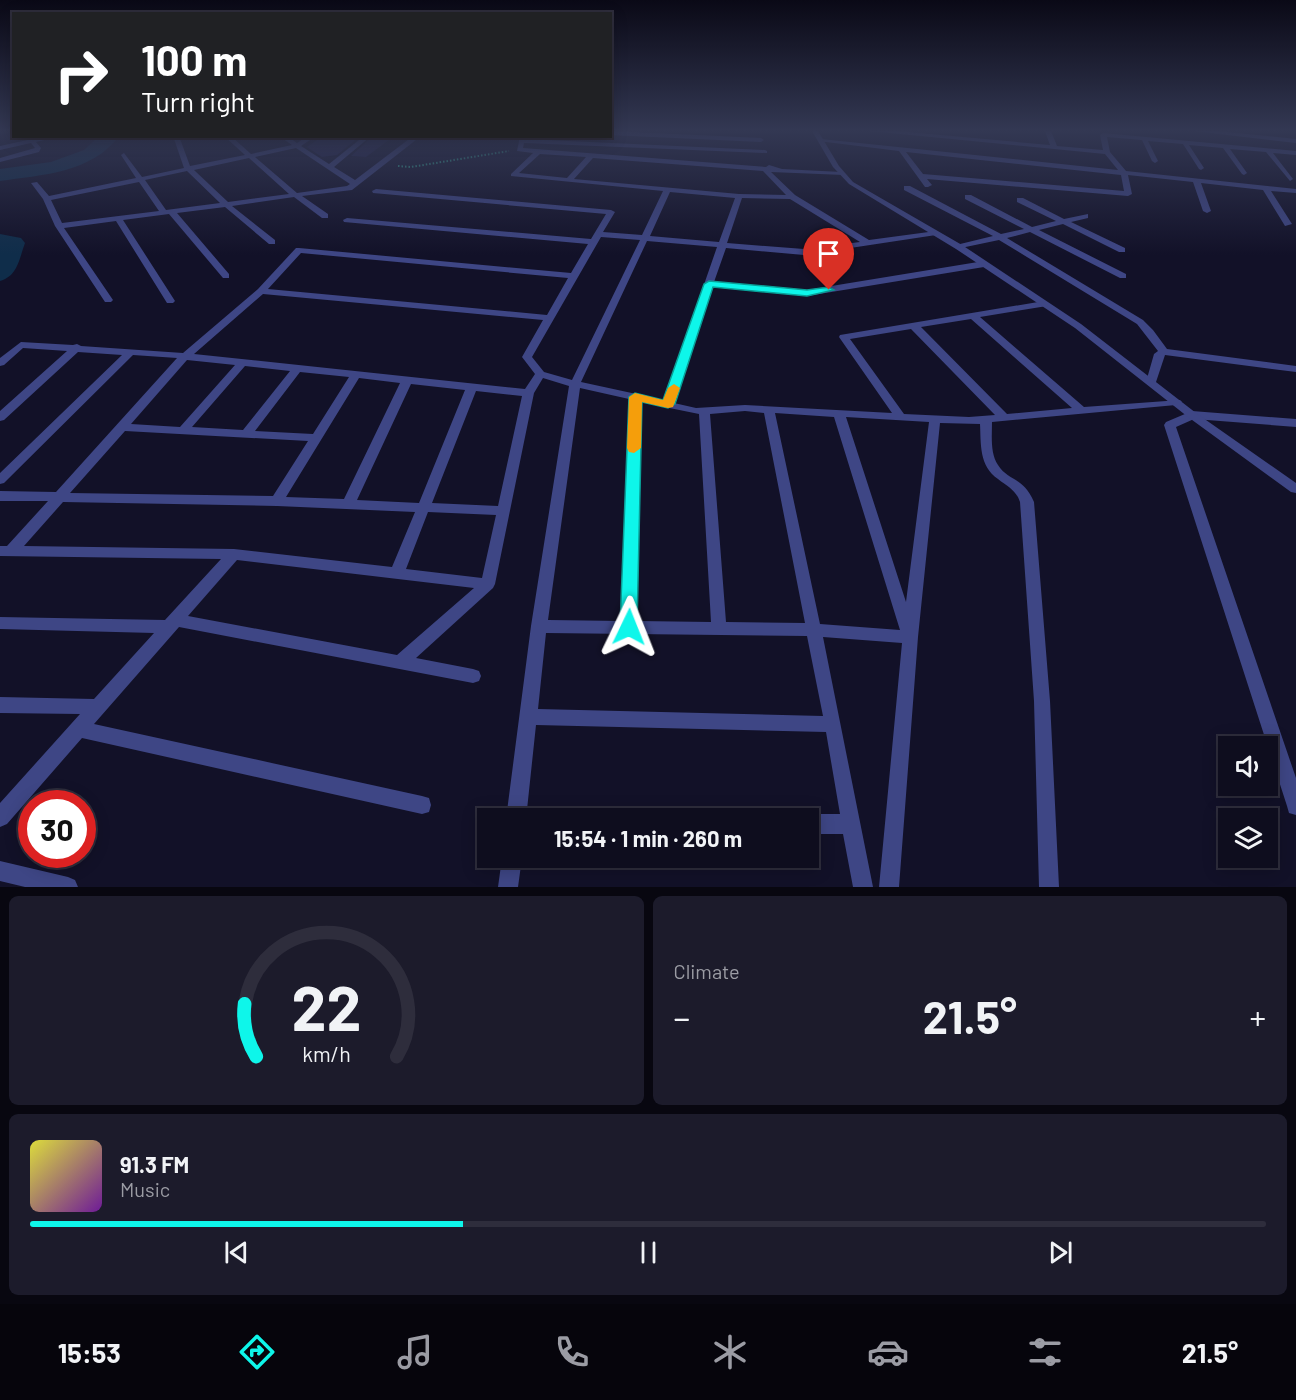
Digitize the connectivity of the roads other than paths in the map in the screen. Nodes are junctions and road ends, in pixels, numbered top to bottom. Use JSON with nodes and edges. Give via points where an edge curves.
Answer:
{"nodes":[{"id":1,"x":136,"y":172,"type":"edge"},
{"id":2,"x":174,"y":172,"type":"edge"},
{"id":3,"x":193,"y":172,"type":"edge"},
{"id":4,"x":268,"y":172,"type":"edge"},
{"id":5,"x":338,"y":172,"type":"edge"},
{"id":6,"x":370,"y":172,"type":"edge"},
{"id":7,"x":516,"y":172,"type":"edge"},
{"id":8,"x":575,"y":172,"type":"edge"},
{"id":9,"x":768,"y":172,"type":"edge"},
{"id":10,"x":816,"y":172,"type":"edge"},
{"id":11,"x":918,"y":172,"type":"edge"},
{"id":12,"x":1118,"y":172,"type":"edge"},
{"id":13,"x":1285,"y":172,"type":"edge"},
{"id":14,"x":1124,"y":173,"type":"junction"},
{"id":15,"x":842,"y":174,"type":"joint"},
{"id":16,"x":921,"y":176,"type":"junction"},
{"id":17,"x":1290,"y":178,"type":"dead end"},
{"id":18,"x":141,"y":180,"type":"junction"},
{"id":19,"x":568,"y":180,"type":"junction"},
{"id":20,"x":1196,"y":180,"type":"junction"},
{"id":21,"x":35,"y":183,"type":"dead end"},
{"id":22,"x":356,"y":183,"type":"junction"},
{"id":23,"x":928,"y":185,"type":"dead end"},
{"id":24,"x":907,"y":188,"type":"dead end"},
{"id":25,"x":1266,"y":188,"type":"junction"},
{"id":26,"x":668,"y":189,"type":"junction"},
{"id":27,"x":376,"y":191,"type":"dead end"},
{"id":28,"x":1296,"y":191,"type":"edge"},
{"id":29,"x":295,"y":195,"type":"junction"},
{"id":30,"x":739,"y":196,"type":"junction"},
{"id":31,"x":792,"y":197,"type":"junction"},
{"id":32,"x":968,"y":197,"type":"dead end"},
{"id":33,"x":47,"y":199,"type":"junction"},
{"id":34,"x":1020,"y":200,"type":"dead end"},
{"id":35,"x":226,"y":204,"type":"junction"},
{"id":36,"x":1207,"y":211,"type":"dead end"},
{"id":37,"x":168,"y":212,"type":"junction"},
{"id":38,"x":325,"y":216,"type":"dead end"},
{"id":39,"x":1085,"y":216,"type":"dead end"},
{"id":40,"x":118,"y":218,"type":"junction"},
{"id":41,"x":347,"y":220,"type":"dead end"},
{"id":42,"x":1065,"y":220,"type":"junction"},
{"id":43,"x":1288,"y":224,"type":"dead end"},
{"id":44,"x":59,"y":226,"type":"junction"},
{"id":45,"x":1033,"y":228,"type":"junction"},
{"id":46,"x":936,"y":233,"type":"junction"},
{"id":47,"x":1000,"y":237,"type":"junction"},
{"id":48,"x":596,"y":238,"type":"junction"},
{"id":49,"x":646,"y":238,"type":"junction"},
{"id":50,"x":272,"y":242,"type":"dead end"},
{"id":51,"x":868,"y":243,"type":"junction"},
{"id":52,"x":723,"y":245,"type":"junction"},
{"id":53,"x":959,"y":247,"type":"junction"},
{"id":54,"x":1122,"y":250,"type":"dead end"},
{"id":55,"x":984,"y":264,"type":"junction"},
{"id":56,"x":225,"y":276,"type":"dead end"},
{"id":57,"x":573,"y":276,"type":"junction"},
{"id":58,"x":1123,"y":276,"type":"dead end"},
{"id":59,"x":709,"y":284,"type":"junction"},
{"id":60,"x":261,"y":291,"type":"junction"},
{"id":61,"x":108,"y":300,"type":"dead end"},
{"id":62,"x":170,"y":301,"type":"dead end"},
{"id":63,"x":1044,"y":304,"type":"junction"},
{"id":64,"x":973,"y":316,"type":"junction"},
{"id":65,"x":550,"y":318,"type":"junction"},
{"id":66,"x":913,"y":325,"type":"junction"},
{"id":67,"x":77,"y":347,"type":"junction"},
{"id":68,"x":132,"y":351,"type":"junction"},
{"id":69,"x":1164,"y":352,"type":"junction"},
{"id":70,"x":185,"y":356,"type":"junction"},
{"id":71,"x":243,"y":362,"type":"junction"},
{"id":72,"x":0,"y":363,"type":"edge"},
{"id":73,"x":297,"y":368,"type":"junction"},
{"id":74,"x":1296,"y":369,"type":"edge"},
{"id":75,"x":540,"y":374,"type":"junction"},
{"id":76,"x":356,"y":375,"type":"junction"},
{"id":77,"x":407,"y":380,"type":"junction"},
{"id":78,"x":1151,"y":382,"type":"junction"},
{"id":79,"x":575,"y":384,"type":"junction"},
{"id":80,"x":472,"y":387,"type":"junction"},
{"id":81,"x":528,"y":393,"type":"junction"},
{"id":82,"x":635,"y":397,"type":"junction"},
{"id":83,"x":1176,"y":402,"type":"junction"},
{"id":84,"x":668,"y":404,"type":"junction"},
{"id":85,"x":704,"y":410,"type":"junction"},
{"id":86,"x":1081,"y":410,"type":"junction"},
{"id":87,"x":769,"y":411,"type":"junction"},
{"id":88,"x":839,"y":413,"type":"junction"},
{"id":89,"x":1192,"y":415,"type":"junction"},
{"id":90,"x":0,"y":417,"type":"edge"},
{"id":91,"x":901,"y":417,"type":"junction"},
{"id":92,"x":1004,"y":418,"type":"junction"},
{"id":93,"x":986,"y":419,"type":"junction"},
{"id":94,"x":935,"y":420,"type":"junction"},
{"id":95,"x":1296,"y":423,"type":"edge"},
{"id":96,"x":122,"y":427,"type":"junction"},
{"id":97,"x":183,"y":430,"type":"junction"},
{"id":98,"x":247,"y":433,"type":"junction"},
{"id":99,"x":316,"y":438,"type":"junction"},
{"id":100,"x":0,"y":480,"type":"edge"},
{"id":101,"x":1296,"y":489,"type":"edge"},
{"id":102,"x":0,"y":496,"type":"edge"},
{"id":103,"x":61,"y":497,"type":"junction"},
{"id":104,"x":277,"y":501,"type":"junction"},
{"id":105,"x":348,"y":505,"type":"junction"},
{"id":106,"x":423,"y":509,"type":"junction"},
{"id":107,"x":503,"y":511,"type":"junction"},
{"id":108,"x":6,"y":551,"type":"edge"},
{"id":109,"x":234,"y":554,"type":"junction"},
{"id":110,"x":397,"y":573,"type":"junction"},
{"id":111,"x":488,"y":584,"type":"junction"},
{"id":112,"x":0,"y":624,"type":"edge"},
{"id":113,"x":172,"y":624,"type":"junction"},
{"id":114,"x":539,"y":626,"type":"junction"},
{"id":115,"x":629,"y":627,"type":"junction"},
{"id":116,"x":719,"y":630,"type":"junction"},
{"id":117,"x":814,"y":630,"type":"junction"},
{"id":118,"x":910,"y":637,"type":"junction"},
{"id":119,"x":399,"y":663,"type":"junction"},
{"id":120,"x":473,"y":676,"type":"dead end"},
{"id":121,"x":0,"y":705,"type":"edge"},
{"id":122,"x":98,"y":707,"type":"junction"},
{"id":123,"x":529,"y":717,"type":"junction"},
{"id":124,"x":833,"y":724,"type":"junction"},
{"id":125,"x":78,"y":729,"type":"junction"},
{"id":126,"x":422,"y":805,"type":"dead end"},
{"id":127,"x":1296,"y":806,"type":"edge"},
{"id":128,"x":517,"y":808,"type":"edge"},
{"id":129,"x":2,"y":812,"type":"edge"},
{"id":130,"x":819,"y":824,"type":"edge"},
{"id":131,"x":852,"y":824,"type":"junction"},
{"id":132,"x":511,"y":868,"type":"edge"},
{"id":133,"x":0,"y":871,"type":"edge"},
{"id":134,"x":68,"y":887,"type":"edge"},
{"id":135,"x":508,"y":887,"type":"edge"},
{"id":136,"x":863,"y":887,"type":"edge"},
{"id":137,"x":889,"y":887,"type":"edge"},
{"id":138,"x":1048,"y":887,"type":"edge"}],
"edges":[{"from":1,"to":18,"type":"street"},
{"from":2,"to":18,"type":"street"},
{"from":3,"to":35,"type":"street"},
{"from":4,"to":29,"type":"street"},
{"from":5,"to":22,"type":"street"},
{"from":6,"to":22,"type":"street"},
{"from":7,"to":19,"type":"street","via":[[513,175]]},
{"from":8,"to":19,"type":"street"},
{"from":9,"to":31,"type":"street"},
{"from":10,"to":15,"type":"street"},
{"from":11,"to":16,"type":"street"},
{"from":12,"to":14,"type":"street"},
{"from":13,"to":17,"type":"street"},
{"from":14,"to":16,"type":"street","via":[[1128,194]]},
{"from":14,"to":20,"type":"street"},
{"from":15,"to":46,"type":"street"},
{"from":16,"to":23,"type":"street"},
{"from":18,"to":33,"type":"street"},
{"from":18,"to":37,"type":"street"},
{"from":19,"to":26,"type":"street"},
{"from":20,"to":25,"type":"street"},
{"from":20,"to":36,"type":"street"},
{"from":21,"to":33,"type":"street"},
{"from":22,"to":29,"type":"street","via":[[349,188]]},
{"from":24,"to":47,"type":"street"},
{"from":25,"to":28,"type":"street"},
{"from":25,"to":43,"type":"street"},
{"from":26,"to":30,"type":"street"},
{"from":26,"to":49,"type":"street"},
{"from":27,"to":48,"type":"street","via":[[611,212]]},
{"from":29,"to":35,"type":"street"},
{"from":29,"to":38,"type":"street"},
{"from":30,"to":31,"type":"street"},
{"from":30,"to":52,"type":"street"},
{"from":31,"to":51,"type":"street"},
{"from":32,"to":45,"type":"street"},
{"from":33,"to":44,"type":"street"},
{"from":34,"to":42,"type":"street"},
{"from":35,"to":37,"type":"street"},
{"from":35,"to":50,"type":"street"},
{"from":37,"to":40,"type":"street"},
{"from":37,"to":56,"type":"street"},
{"from":39,"to":42,"type":"street"},
{"from":40,"to":44,"type":"street"},
{"from":40,"to":62,"type":"street"},
{"from":41,"to":48,"type":"street"},
{"from":42,"to":45,"type":"street"},
{"from":42,"to":54,"type":"street"},
{"from":44,"to":61,"type":"street"},
{"from":45,"to":47,"type":"street"},
{"from":45,"to":58,"type":"street"},
{"from":46,"to":51,"type":"street"},
{"from":46,"to":53,"type":"street"},
{"from":47,"to":53,"type":"street"},
{"from":47,"to":69,"type":"street","via":[[1146,326]]},
{"from":48,"to":49,"type":"street"},
{"from":48,"to":57,"type":"street"},
{"from":49,"to":52,"type":"street"},
{"from":49,"to":79,"type":"street"},
{"from":51,"to":52,"type":"street","via":[[804,252]]},
{"from":52,"to":59,"type":"street"},
{"from":53,"to":55,"type":"street"},
{"from":55,"to":59,"type":"street","via":[[807,293]]},
{"from":55,"to":63,"type":"street"},
{"from":57,"to":60,"type":"street","via":[[299,250]]},
{"from":57,"to":65,"type":"street"},
{"from":59,"to":84,"type":"street"},
{"from":60,"to":65,"type":"street"},
{"from":60,"to":70,"type":"street"},
{"from":63,"to":64,"type":"street"},
{"from":63,"to":78,"type":"street"},
{"from":64,"to":66,"type":"street"},
{"from":64,"to":86,"type":"street"},
{"from":65,"to":75,"type":"street","via":[[527,357]]},
{"from":66,"to":91,"type":"street","via":[[844,337]]},
{"from":66,"to":92,"type":"street"},
{"from":67,"to":68,"type":"street"},
{"from":67,"to":72,"type":"street","via":[[21,345]]},
{"from":67,"to":90,"type":"street"},
{"from":68,"to":70,"type":"street"},
{"from":68,"to":100,"type":"street"},
{"from":69,"to":74,"type":"street"},
{"from":69,"to":78,"type":"street","via":[[1159,354]]},
{"from":70,"to":71,"type":"street"},
{"from":70,"to":96,"type":"street"},
{"from":71,"to":73,"type":"street"},
{"from":71,"to":97,"type":"street"},
{"from":73,"to":76,"type":"street"},
{"from":73,"to":98,"type":"street"},
{"from":75,"to":79,"type":"street"},
{"from":75,"to":81,"type":"street"},
{"from":76,"to":77,"type":"street"},
{"from":76,"to":99,"type":"street"},
{"from":77,"to":80,"type":"street"},
{"from":77,"to":105,"type":"street"},
{"from":78,"to":83,"type":"street"},
{"from":79,"to":82,"type":"street"},
{"from":79,"to":114,"type":"street"},
{"from":80,"to":81,"type":"street"},
{"from":80,"to":106,"type":"street"},
{"from":81,"to":107,"type":"street"},
{"from":82,"to":84,"type":"street"},
{"from":82,"to":115,"type":"street"},
{"from":83,"to":86,"type":"street"},
{"from":83,"to":89,"type":"street"},
{"from":84,"to":85,"type":"street"},
{"from":85,"to":87,"type":"street"},
{"from":85,"to":116,"type":"street"},
{"from":86,"to":92,"type":"street"},
{"from":87,"to":88,"type":"street"},
{"from":87,"to":117,"type":"street"},
{"from":88,"to":91,"type":"street"},
{"from":88,"to":118,"type":"street"},
{"from":89,"to":95,"type":"street"},
{"from":89,"to":101,"type":"street"},
{"from":89,"to":127,"type":"street","via":[[1170,425]]},
{"from":91,"to":94,"type":"street"},
{"from":92,"to":93,"type":"street"},
{"from":93,"to":94,"type":"street"},
{"from":93,"to":138,"type":"street","via":[[990,462],[995,471],[1023,490],[1027,502],[1042,701]]},
{"from":94,"to":118,"type":"street"},
{"from":96,"to":97,"type":"street"},
{"from":96,"to":103,"type":"street"},
{"from":97,"to":98,"type":"street"},
{"from":98,"to":99,"type":"street"},
{"from":99,"to":104,"type":"street"},
{"from":102,"to":103,"type":"street"},
{"from":103,"to":104,"type":"street"},
{"from":103,"to":108,"type":"street"},
{"from":104,"to":105,"type":"street"},
{"from":105,"to":106,"type":"street"},
{"from":106,"to":107,"type":"street"},
{"from":106,"to":110,"type":"street"},
{"from":107,"to":111,"type":"street"},
{"from":108,"to":109,"type":"street"},
{"from":109,"to":110,"type":"street"},
{"from":109,"to":113,"type":"street"},
{"from":110,"to":111,"type":"street"},
{"from":111,"to":119,"type":"street"},
{"from":112,"to":113,"type":"street"},
{"from":113,"to":119,"type":"street"},
{"from":113,"to":122,"type":"street"},
{"from":114,"to":115,"type":"street"},
{"from":114,"to":123,"type":"street"},
{"from":115,"to":116,"type":"street"},
{"from":116,"to":117,"type":"street"},
{"from":117,"to":118,"type":"street"},
{"from":117,"to":124,"type":"street"},
{"from":118,"to":137,"type":"street"},
{"from":119,"to":120,"type":"street"},
{"from":121,"to":122,"type":"street"},
{"from":122,"to":125,"type":"street"},
{"from":123,"to":124,"type":"street"},
{"from":123,"to":128,"type":"street"},
{"from":124,"to":131,"type":"street"},
{"from":125,"to":126,"type":"street"},
{"from":125,"to":129,"type":"street"},
{"from":130,"to":131,"type":"street"},
{"from":131,"to":136,"type":"street"},
{"from":132,"to":135,"type":"street"},
{"from":133,"to":134,"type":"street"}]}
